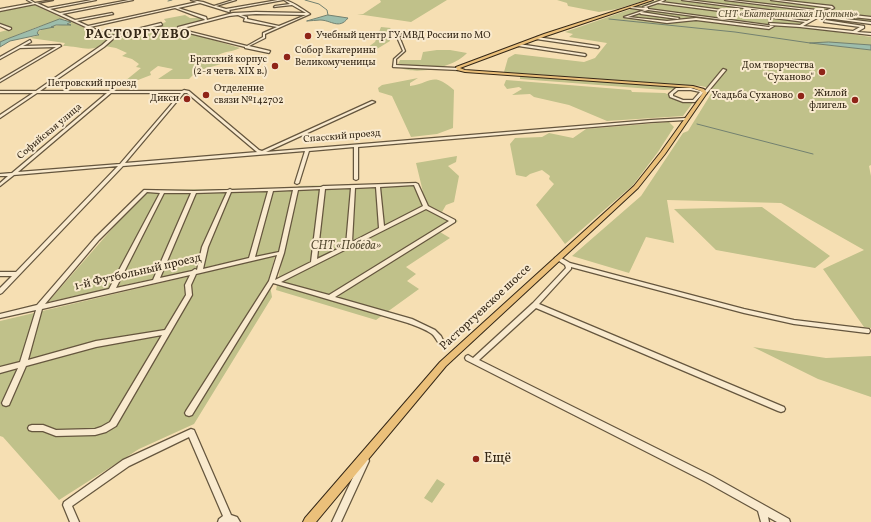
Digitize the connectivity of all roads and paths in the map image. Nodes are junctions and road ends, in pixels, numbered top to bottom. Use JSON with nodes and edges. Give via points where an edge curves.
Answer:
{"nodes":[{"id":1,"x":28,"y":0,"type":"edge"},
{"id":2,"x":52,"y":0,"type":"edge"},
{"id":3,"x":95,"y":0,"type":"edge"},
{"id":4,"x":132,"y":0,"type":"edge"},
{"id":5,"x":192,"y":0,"type":"edge"},
{"id":6,"x":235,"y":0,"type":"edge"},
{"id":7,"x":282,"y":0,"type":"edge"},
{"id":8,"x":285,"y":0,"type":"edge"},
{"id":9,"x":652,"y":0,"type":"edge"},
{"id":10,"x":664,"y":0,"type":"edge"},
{"id":11,"x":683,"y":0,"type":"edge"},
{"id":12,"x":726,"y":0,"type":"edge"},
{"id":13,"x":772,"y":0,"type":"edge"},
{"id":14,"x":202,"y":2,"type":"junction"},
{"id":15,"x":658,"y":2,"type":"junction"},
{"id":16,"x":34,"y":3,"type":"junction"},
{"id":17,"x":294,"y":4,"type":"junction"},
{"id":18,"x":214,"y":6,"type":"junction"},
{"id":19,"x":275,"y":7,"type":"dead end"},
{"id":20,"x":631,"y":7,"type":"junction"},
{"id":21,"x":175,"y":8,"type":"junction"},
{"id":22,"x":48,"y":9,"type":"junction"},
{"id":23,"x":649,"y":9,"type":"junction"},
{"id":24,"x":0,"y":10,"type":"edge"},
{"id":25,"x":226,"y":10,"type":"junction"},
{"id":26,"x":257,"y":10,"type":"dead end"},
{"id":27,"x":825,"y":12,"type":"junction"},
{"id":28,"x":261,"y":13,"type":"junction"},
{"id":29,"x":639,"y":13,"type":"junction"},
{"id":30,"x":60,"y":14,"type":"junction"},
{"id":31,"x":112,"y":14,"type":"dead end"},
{"id":32,"x":309,"y":14,"type":"junction"},
{"id":33,"x":229,"y":15,"type":"junction"},
{"id":34,"x":239,"y":15,"type":"junction"},
{"id":35,"x":723,"y":16,"type":"dead end"},
{"id":36,"x":818,"y":17,"type":"junction"},
{"id":37,"x":871,"y":18,"type":"edge"},
{"id":38,"x":686,"y":20,"type":"junction"},
{"id":39,"x":75,"y":21,"type":"junction"},
{"id":40,"x":207,"y":21,"type":"junction"},
{"id":41,"x":743,"y":21,"type":"junction"},
{"id":42,"x":825,"y":21,"type":"dead end"},
{"id":43,"x":808,"y":22,"type":"junction"},
{"id":44,"x":837,"y":23,"type":"junction"},
{"id":45,"x":871,"y":23,"type":"edge"},
{"id":46,"x":161,"y":24,"type":"dead end"},
{"id":47,"x":0,"y":25,"type":"edge"},
{"id":48,"x":800,"y":26,"type":"junction"},
{"id":49,"x":87,"y":27,"type":"junction"},
{"id":50,"x":10,"y":28,"type":"dead end"},
{"id":51,"x":278,"y":28,"type":"junction"},
{"id":52,"x":177,"y":29,"type":"junction"},
{"id":53,"x":829,"y":29,"type":"junction"},
{"id":54,"x":854,"y":32,"type":"junction"},
{"id":55,"x":871,"y":34,"type":"edge"},
{"id":56,"x":405,"y":35,"type":"dead end"},
{"id":57,"x":109,"y":36,"type":"junction"},
{"id":58,"x":537,"y":38,"type":"junction"},
{"id":59,"x":30,"y":41,"type":"dead end"},
{"id":60,"x":519,"y":45,"type":"junction"},
{"id":61,"x":20,"y":47,"type":"junction"},
{"id":62,"x":598,"y":47,"type":"dead end"},
{"id":63,"x":246,"y":48,"type":"junction"},
{"id":64,"x":269,"y":52,"type":"dead end"},
{"id":65,"x":585,"y":56,"type":"dead end"},
{"id":66,"x":0,"y":58,"type":"edge"},
{"id":67,"x":458,"y":70,"type":"junction"},
{"id":68,"x":724,"y":70,"type":"dead end"},
{"id":69,"x":0,"y":81,"type":"edge"},
{"id":70,"x":699,"y":90,"type":"joint"},
{"id":71,"x":184,"y":91,"type":"junction"},
{"id":72,"x":0,"y":92,"type":"edge"},
{"id":73,"x":36,"y":92,"type":"junction"},
{"id":74,"x":110,"y":92,"type":"junction"},
{"id":75,"x":705,"y":93,"type":"junction"},
{"id":76,"x":373,"y":102,"type":"dead end"},
{"id":77,"x":0,"y":117,"type":"edge"},
{"id":78,"x":686,"y":119,"type":"junction"},
{"id":79,"x":356,"y":146,"type":"junction"},
{"id":80,"x":307,"y":150,"type":"junction"},
{"id":81,"x":262,"y":152,"type":"junction"},
{"id":82,"x":121,"y":165,"type":"junction"},
{"id":83,"x":13,"y":174,"type":"junction"},
{"id":84,"x":0,"y":175,"type":"edge"},
{"id":85,"x":356,"y":179,"type":"dead end"},
{"id":86,"x":0,"y":185,"type":"edge"},
{"id":87,"x":378,"y":186,"type":"junction"},
{"id":88,"x":297,"y":187,"type":"junction"},
{"id":89,"x":323,"y":187,"type":"junction"},
{"id":90,"x":354,"y":187,"type":"junction"},
{"id":91,"x":230,"y":190,"type":"junction"},
{"id":92,"x":271,"y":190,"type":"junction"},
{"id":93,"x":194,"y":192,"type":"junction"},
{"id":94,"x":162,"y":193,"type":"junction"},
{"id":95,"x":426,"y":207,"type":"junction"},
{"id":96,"x":382,"y":229,"type":"junction"},
{"id":97,"x":349,"y":246,"type":"junction"},
{"id":98,"x":281,"y":253,"type":"junction"},
{"id":99,"x":252,"y":258,"type":"junction"},
{"id":100,"x":558,"y":258,"type":"junction"},
{"id":101,"x":314,"y":262,"type":"junction"},
{"id":102,"x":568,"y":264,"type":"junction"},
{"id":103,"x":198,"y":270,"type":"junction"},
{"id":104,"x":0,"y":274,"type":"edge"},
{"id":105,"x":17,"y":274,"type":"junction"},
{"id":106,"x":156,"y":280,"type":"junction"},
{"id":107,"x":275,"y":281,"type":"junction"},
{"id":108,"x":112,"y":290,"type":"junction"},
{"id":109,"x":0,"y":292,"type":"edge"},
{"id":110,"x":329,"y":298,"type":"junction"},
{"id":111,"x":535,"y":305,"type":"junction"},
{"id":112,"x":40,"y":306,"type":"junction"},
{"id":113,"x":0,"y":316,"type":"edge"},
{"id":114,"x":868,"y":331,"type":"dead end"},
{"id":115,"x":168,"y":332,"type":"junction"},
{"id":116,"x":441,"y":342,"type":"dead end"},
{"id":117,"x":23,"y":364,"type":"junction"},
{"id":118,"x":0,"y":370,"type":"edge"},
{"id":119,"x":6,"y":403,"type":"dead end"},
{"id":120,"x":781,"y":409,"type":"dead end"},
{"id":121,"x":189,"y":413,"type":"dead end"},
{"id":122,"x":32,"y":428,"type":"dead end"},
{"id":123,"x":370,"y":449,"type":"junction"},
{"id":124,"x":762,"y":508,"type":"junction"},
{"id":125,"x":228,"y":521,"type":"edge"},
{"id":126,"x":75,"y":522,"type":"edge"},
{"id":127,"x":309,"y":522,"type":"edge"},
{"id":128,"x":336,"y":522,"type":"edge"},
{"id":129,"x":765,"y":522,"type":"edge"},
{"id":130,"x":786,"y":522,"type":"edge"}],
"edges":[{"from":1,"to":16,"type":"street"},
{"from":2,"to":16,"type":"street"},
{"from":3,"to":22,"type":"street"},
{"from":4,"to":30,"type":"street"},
{"from":5,"to":14,"type":"street"},
{"from":6,"to":18,"type":"street"},
{"from":7,"to":25,"type":"street"},
{"from":8,"to":17,"type":"street"},
{"from":9,"to":20,"type":"main road"},
{"from":10,"to":15,"type":"street"},
{"from":11,"to":36,"type":"street"},
{"from":12,"to":27,"type":"street"},
{"from":13,"to":27,"type":"street","via":[[833,8]]},
{"from":14,"to":18,"type":"street"},
{"from":14,"to":21,"type":"street"},
{"from":15,"to":41,"type":"street","via":[[644,7]]},
{"from":15,"to":43,"type":"street"},
{"from":16,"to":22,"type":"street"},
{"from":16,"to":24,"type":"street"},
{"from":17,"to":19,"type":"street"},
{"from":17,"to":32,"type":"street"},
{"from":18,"to":25,"type":"street"},
{"from":20,"to":23,"type":"street"},
{"from":20,"to":58,"type":"main road"},
{"from":21,"to":40,"type":"street","via":[[205,18]]},
{"from":21,"to":49,"type":"street"},
{"from":22,"to":30,"type":"street"},
{"from":23,"to":29,"type":"street"},
{"from":23,"to":38,"type":"street","via":[[773,26],[769,28]]},
{"from":25,"to":33,"type":"street","via":[[233,14]]},
{"from":26,"to":28,"type":"street"},
{"from":27,"to":36,"type":"street"},
{"from":27,"to":37,"type":"street"},
{"from":28,"to":32,"type":"street"},
{"from":28,"to":34,"type":"street"},
{"from":29,"to":38,"type":"street"},
{"from":29,"to":38,"type":"street","via":[[625,17],[667,22]]},
{"from":30,"to":39,"type":"street"},
{"from":31,"to":39,"type":"street"},
{"from":32,"to":51,"type":"street"},
{"from":33,"to":34,"type":"street"},
{"from":33,"to":40,"type":"street"},
{"from":34,"to":51,"type":"street","via":[[246,18],[245,20]]},
{"from":35,"to":41,"type":"street","via":[[745,19]]},
{"from":36,"to":43,"type":"street"},
{"from":36,"to":45,"type":"street"},
{"from":39,"to":49,"type":"street"},
{"from":40,"to":52,"type":"street"},
{"from":41,"to":48,"type":"street"},
{"from":42,"to":44,"type":"street"},
{"from":43,"to":48,"type":"street"},
{"from":44,"to":53,"type":"street"},
{"from":44,"to":54,"type":"street","via":[[863,27]]},
{"from":46,"to":57,"type":"street"},
{"from":47,"to":50,"type":"street"},
{"from":48,"to":53,"type":"street"},
{"from":49,"to":57,"type":"street"},
{"from":51,"to":63,"type":"street","via":[[264,34],[264,37]]},
{"from":52,"to":57,"type":"street"},
{"from":52,"to":63,"type":"street"},
{"from":53,"to":54,"type":"street"},
{"from":54,"to":55,"type":"street"},
{"from":56,"to":67,"type":"street","via":[[397,36],[404,51],[395,59],[394,66]]},
{"from":57,"to":73,"type":"street","via":[[112,40]]},
{"from":58,"to":60,"type":"main road"},
{"from":58,"to":62,"type":"street"},
{"from":59,"to":61,"type":"street"},
{"from":60,"to":65,"type":"street"},
{"from":60,"to":67,"type":"main road","via":[[460,66]]},
{"from":61,"to":66,"type":"street"},
{"from":61,"to":69,"type":"street","via":[[60,46]]},
{"from":63,"to":64,"type":"street"},
{"from":67,"to":75,"type":"main road","via":[[693,87]]},
{"from":68,"to":75,"type":"street"},
{"from":70,"to":70,"type":"street","via":[[702,92],[694,101],[683,101],[672,97],[671,94],[677,89]]},
{"from":71,"to":74,"type":"street","name":"Петровский проезд"},
{"from":71,"to":81,"type":"street","via":[[192,93]]},
{"from":71,"to":82,"type":"street"},
{"from":72,"to":73,"type":"street","name":"Петровский проезд"},
{"from":73,"to":74,"type":"street","name":"Петровский проезд"},
{"from":73,"to":77,"type":"street"},
{"from":74,"to":83,"type":"street","name":"Софийская улица"},
{"from":75,"to":78,"type":"main road","name":"Расторгуевское шоссе"},
{"from":76,"to":81,"type":"street"},
{"from":78,"to":79,"type":"street","name":"Спасский проезд"},
{"from":78,"to":100,"type":"main road","name":"Расторгуевское шоссе","via":[[636,187]]},
{"from":79,"to":80,"type":"street","name":"Спасский проезд"},
{"from":79,"to":85,"type":"street"},
{"from":80,"to":81,"type":"street","name":"Спасский проезд"},
{"from":80,"to":88,"type":"street"},
{"from":81,"to":82,"type":"street","name":"Спасский проезд"},
{"from":82,"to":83,"type":"street","name":"Спасский проезд"},
{"from":82,"to":105,"type":"street"},
{"from":83,"to":84,"type":"street","name":"Спасский проезд"},
{"from":83,"to":86,"type":"street","name":"Софийская улица"},
{"from":87,"to":90,"type":"street"},
{"from":87,"to":95,"type":"street","via":[[416,184]]},
{"from":87,"to":96,"type":"street"},
{"from":88,"to":89,"type":"street"},
{"from":88,"to":92,"type":"street"},
{"from":88,"to":98,"type":"street"},
{"from":89,"to":90,"type":"street"},
{"from":89,"to":101,"type":"street"},
{"from":90,"to":97,"type":"street"},
{"from":91,"to":92,"type":"street"},
{"from":91,"to":93,"type":"street"},
{"from":91,"to":103,"type":"street","via":[[205,247]]},
{"from":92,"to":99,"type":"street"},
{"from":93,"to":94,"type":"street"},
{"from":93,"to":106,"type":"street"},
{"from":94,"to":108,"type":"street"},
{"from":94,"to":112,"type":"street","via":[[146,191],[97,239]]},
{"from":95,"to":96,"type":"street"},
{"from":95,"to":110,"type":"street","via":[[453,221]]},
{"from":96,"to":97,"type":"street"},
{"from":97,"to":101,"type":"street"},
{"from":98,"to":99,"type":"street","name":"1-й Футбольный проезд"},
{"from":98,"to":107,"type":"street"},
{"from":99,"to":103,"type":"street","name":"1-й Футбольный проезд"},
{"from":100,"to":102,"type":"street"},
{"from":100,"to":123,"type":"main road","name":"Расторгуевское шоссе","via":[[443,364]]},
{"from":101,"to":107,"type":"street"},
{"from":102,"to":111,"type":"street","via":[[569,268]]},
{"from":102,"to":114,"type":"street","via":[[787,321]]},
{"from":103,"to":106,"type":"street","name":"1-й Футбольный проезд"},
{"from":103,"to":115,"type":"street","via":[[188,284],[190,295]]},
{"from":104,"to":105,"type":"street"},
{"from":105,"to":109,"type":"street"},
{"from":106,"to":108,"type":"street","name":"1-й Футбольный проезд"},
{"from":107,"to":110,"type":"street"},
{"from":107,"to":121,"type":"street"},
{"from":108,"to":112,"type":"street","name":"1-й Футбольный проезд"},
{"from":110,"to":116,"type":"street","via":[[410,321],[431,330]]},
{"from":111,"to":120,"type":"street"},
{"from":111,"to":124,"type":"street","via":[[471,360],[700,474]]},
{"from":112,"to":113,"type":"street","name":"1-й Футбольный проезд"},
{"from":112,"to":117,"type":"street"},
{"from":115,"to":117,"type":"street","via":[[96,344]]},
{"from":115,"to":122,"type":"street","via":[[113,424],[95,432],[56,433],[43,428]]},
{"from":117,"to":118,"type":"street"},
{"from":117,"to":119,"type":"street"},
{"from":123,"to":127,"type":"main road","name":"Расторгуевское шоссе"},
{"from":123,"to":128,"type":"street"},
{"from":124,"to":129,"type":"street"},
{"from":124,"to":130,"type":"street"},
{"from":125,"to":126,"type":"street","via":[[191,432],[126,463],[67,505]]}]}
